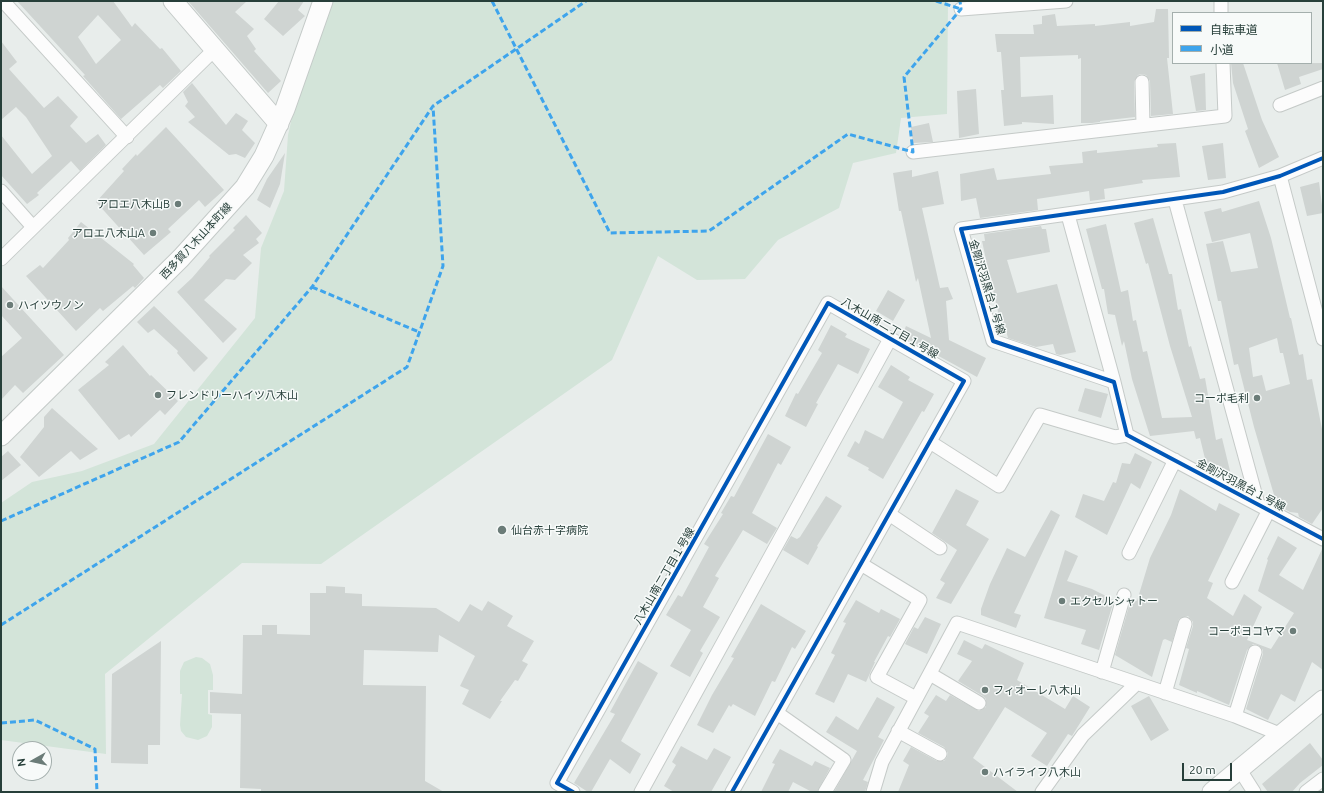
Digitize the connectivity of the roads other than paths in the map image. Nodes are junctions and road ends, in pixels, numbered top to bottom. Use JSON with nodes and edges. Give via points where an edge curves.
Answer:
{"nodes":[{"id":1,"x":2,"y":1,"type":"edge"},
{"id":2,"x":173,"y":1,"type":"edge"},
{"id":3,"x":323,"y":1,"type":"edge"},
{"id":4,"x":1066,"y":1,"type":"edge"},
{"id":5,"x":1221,"y":1,"type":"edge"},
{"id":6,"x":961,"y":9,"type":"dead end"},
{"id":7,"x":1221,"y":12,"type":"edge"},
{"id":8,"x":215,"y":49,"type":"junction"},
{"id":9,"x":1223,"y":64,"type":"edge"},
{"id":10,"x":1142,"y":82,"type":"dead end"},
{"id":11,"x":1323,"y":88,"type":"edge"},
{"id":12,"x":1280,"y":105,"type":"dead end"},
{"id":13,"x":279,"y":124,"type":"junction"},
{"id":14,"x":1144,"y":125,"type":"junction"},
{"id":15,"x":126,"y":137,"type":"junction"},
{"id":16,"x":913,"y":152,"type":"dead end"},
{"id":17,"x":1323,"y":158,"type":"edge"},
{"id":18,"x":1280,"y":176,"type":"junction"},
{"id":19,"x":1,"y":191,"type":"edge"},
{"id":20,"x":1175,"y":200,"type":"junction"},
{"id":21,"x":1068,"y":214,"type":"junction"},
{"id":22,"x":33,"y":227,"type":"junction"},
{"id":23,"x":1,"y":259,"type":"edge"},
{"id":24,"x":890,"y":339,"type":"junction"},
{"id":25,"x":1323,"y":340,"type":"edge"},
{"id":26,"x":1114,"y":382,"type":"junction"},
{"id":27,"x":1127,"y":435,"type":"junction"},
{"id":28,"x":1,"y":436,"type":"edge"},
{"id":29,"x":930,"y":442,"type":"junction"},
{"id":30,"x":1175,"y":460,"type":"junction"},
{"id":31,"x":1264,"y":507,"type":"junction"},
{"id":32,"x":889,"y":514,"type":"junction"},
{"id":33,"x":1323,"y":539,"type":"edge"},
{"id":34,"x":940,"y":548,"type":"dead end"},
{"id":35,"x":1129,"y":553,"type":"dead end"},
{"id":36,"x":861,"y":564,"type":"junction"},
{"id":37,"x":1232,"y":582,"type":"dead end"},
{"id":38,"x":1124,"y":595,"type":"dead end"},
{"id":39,"x":1185,"y":624,"type":"dead end"},
{"id":40,"x":1255,"y":652,"type":"dead end"},
{"id":41,"x":1102,"y":672,"type":"junction"},
{"id":42,"x":930,"y":674,"type":"junction"},
{"id":43,"x":1136,"y":684,"type":"junction"},
{"id":44,"x":1165,"y":693,"type":"junction"},
{"id":45,"x":916,"y":698,"type":"junction"},
{"id":46,"x":1323,"y":700,"type":"edge"},
{"id":47,"x":979,"y":703,"type":"dead end"},
{"id":48,"x":777,"y":713,"type":"junction"},
{"id":49,"x":1235,"y":716,"type":"junction"},
{"id":50,"x":898,"y":731,"type":"junction"},
{"id":51,"x":1282,"y":735,"type":"junction"},
{"id":52,"x":940,"y":754,"type":"dead end"},
{"id":53,"x":1240,"y":770,"type":"junction"},
{"id":54,"x":1323,"y":779,"type":"edge"},
{"id":55,"x":573,"y":792,"type":"edge"},
{"id":56,"x":641,"y":792,"type":"edge"},
{"id":57,"x":732,"y":792,"type":"edge"},
{"id":58,"x":825,"y":792,"type":"edge"},
{"id":59,"x":873,"y":792,"type":"edge"},
{"id":60,"x":1042,"y":792,"type":"edge"},
{"id":61,"x":1212,"y":792,"type":"edge"},
{"id":62,"x":1254,"y":792,"type":"edge"},
{"id":63,"x":1306,"y":792,"type":"edge"}],
"edges":[{"from":1,"to":15,"type":"street"},
{"from":2,"to":8,"type":"street"},
{"from":3,"to":13,"type":"street","name":"西多賀八木山本町線"},
{"from":4,"to":6,"type":"street"},
{"from":5,"to":7,"type":"street"},
{"from":8,"to":13,"type":"street"},
{"from":8,"to":15,"type":"street"},
{"from":9,"to":14,"type":"street","via":[[1225,116]]},
{"from":10,"to":14,"type":"street"},
{"from":11,"to":12,"type":"street"},
{"from":13,"to":28,"type":"street","name":"西多賀八木山本町線","via":[[245,187],[212,225]]},
{"from":14,"to":16,"type":"street"},
{"from":15,"to":22,"type":"street"},
{"from":17,"to":18,"type":"street","name":"金剛沢羽黒台１号線"},
{"from":18,"to":20,"type":"street","name":"金剛沢羽黒台１号線","via":[[1223,192]]},
{"from":18,"to":25,"type":"street"},
{"from":19,"to":22,"type":"street"},
{"from":20,"to":21,"type":"street","name":"金剛沢羽黒台１号線"},
{"from":20,"to":31,"type":"street"},
{"from":21,"to":26,"type":"street"},
{"from":21,"to":26,"type":"street","name":"金剛沢羽黒台１号線","via":[[961,229],[993,341]]},
{"from":22,"to":23,"type":"street"},
{"from":24,"to":29,"type":"street","name":"八木山南二丁目１号線","via":[[964,381]]},
{"from":24,"to":55,"type":"street","name":"八木山南二丁目１号線","via":[[828,303],[557,783]]},
{"from":24,"to":56,"type":"street"},
{"from":26,"to":27,"type":"street"},
{"from":27,"to":29,"type":"street","via":[[1115,438],[1040,415],[999,486]]},
{"from":27,"to":30,"type":"street","name":"金剛沢羽黒台１号線"},
{"from":29,"to":32,"type":"street","name":"八木山南二丁目１号線"},
{"from":30,"to":31,"type":"street","name":"金剛沢羽黒台１号線"},
{"from":30,"to":35,"type":"street"},
{"from":31,"to":33,"type":"street","name":"金剛沢羽黒台１号線"},
{"from":31,"to":37,"type":"street"},
{"from":32,"to":34,"type":"street"},
{"from":32,"to":36,"type":"street","name":"八木山南二丁目１号線"},
{"from":36,"to":45,"type":"street","via":[[920,600],[877,677]]},
{"from":36,"to":48,"type":"street","name":"八木山南二丁目１号線"},
{"from":38,"to":41,"type":"street"},
{"from":39,"to":44,"type":"street"},
{"from":40,"to":49,"type":"street"},
{"from":41,"to":42,"type":"street","via":[[957,623]]},
{"from":41,"to":43,"type":"street"},
{"from":42,"to":45,"type":"street"},
{"from":42,"to":47,"type":"street"},
{"from":43,"to":44,"type":"street"},
{"from":43,"to":60,"type":"street","via":[[1083,735]]},
{"from":44,"to":49,"type":"street"},
{"from":45,"to":50,"type":"street"},
{"from":46,"to":51,"type":"street"},
{"from":48,"to":57,"type":"street","name":"八木山南二丁目１号線"},
{"from":48,"to":58,"type":"street","via":[[844,760]]},
{"from":49,"to":51,"type":"street"},
{"from":50,"to":52,"type":"street"},
{"from":50,"to":59,"type":"street","via":[[882,762]]},
{"from":51,"to":53,"type":"street"},
{"from":53,"to":61,"type":"street"},
{"from":53,"to":62,"type":"street"},
{"from":54,"to":63,"type":"street"}]}
